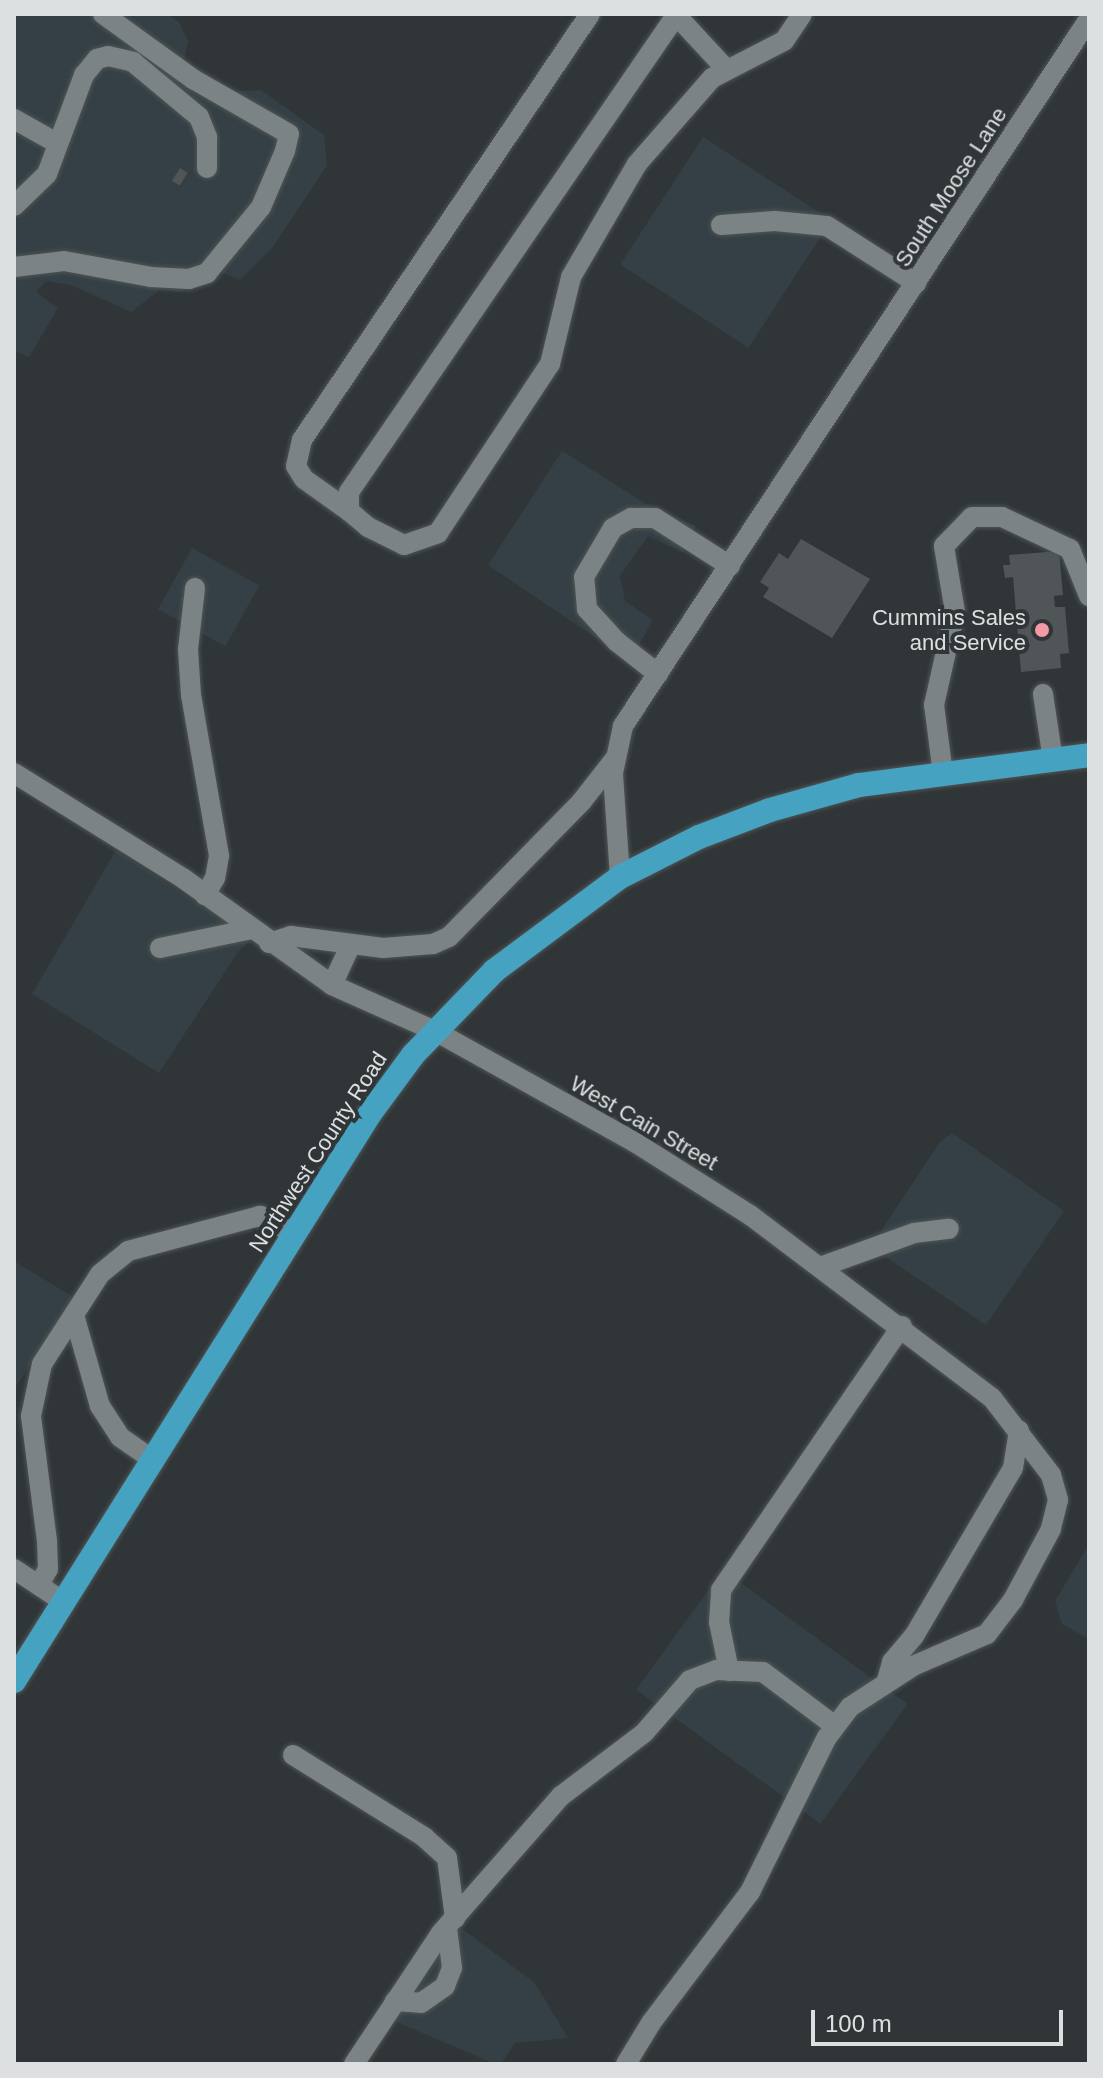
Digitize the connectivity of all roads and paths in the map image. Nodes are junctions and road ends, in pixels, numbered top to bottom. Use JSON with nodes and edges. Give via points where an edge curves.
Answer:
{"nodes":[{"id":1,"x":103,"y":14,"type":"edge"},
{"id":2,"x":590,"y":14,"type":"edge"},
{"id":3,"x":676,"y":14,"type":"edge"},
{"id":4,"x":802,"y":14,"type":"edge"},
{"id":5,"x":1089,"y":19,"type":"edge"},
{"id":6,"x":727,"y":70,"type":"junction"},
{"id":7,"x":14,"y":119,"type":"edge"},
{"id":8,"x":55,"y":142,"type":"junction"},
{"id":9,"x":207,"y":168,"type":"dead end"},
{"id":10,"x":14,"y":206,"type":"edge"},
{"id":11,"x":721,"y":225,"type":"dead end"},
{"id":12,"x":14,"y":267,"type":"edge"},
{"id":13,"x":916,"y":283,"type":"junction"},
{"id":14,"x":349,"y":511,"type":"junction"},
{"id":15,"x":730,"y":566,"type":"junction"},
{"id":16,"x":195,"y":588,"type":"dead end"},
{"id":17,"x":1089,"y":596,"type":"edge"},
{"id":18,"x":658,"y":674,"type":"junction"},
{"id":19,"x":1043,"y":694,"type":"dead end"},
{"id":20,"x":1089,"y":755,"type":"edge"},
{"id":21,"x":614,"y":760,"type":"junction"},
{"id":22,"x":1053,"y":760,"type":"junction"},
{"id":23,"x":14,"y":773,"type":"edge"},
{"id":24,"x":943,"y":774,"type":"junction"},
{"id":25,"x":620,"y":877,"type":"junction"},
{"id":26,"x":205,"y":895,"type":"junction"},
{"id":27,"x":252,"y":929,"type":"junction"},
{"id":28,"x":269,"y":943,"type":"junction"},
{"id":29,"x":351,"y":944,"type":"junction"},
{"id":30,"x":160,"y":948,"type":"dead end"},
{"id":31,"x":332,"y":985,"type":"junction"},
{"id":32,"x":435,"y":1031,"type":"junction"},
{"id":33,"x":949,"y":1229,"type":"dead end"},
{"id":34,"x":294,"y":1233,"type":"junction"},
{"id":35,"x":823,"y":1266,"type":"junction"},
{"id":36,"x":74,"y":1315,"type":"junction"},
{"id":37,"x":902,"y":1326,"type":"junction"},
{"id":38,"x":1019,"y":1430,"type":"junction"},
{"id":39,"x":153,"y":1460,"type":"junction"},
{"id":40,"x":14,"y":1569,"type":"edge"},
{"id":41,"x":39,"y":1585,"type":"junction"},
{"id":42,"x":64,"y":1602,"type":"junction"},
{"id":43,"x":729,"y":1671,"type":"junction"},
{"id":44,"x":887,"y":1680,"type":"junction"},
{"id":45,"x":14,"y":1681,"type":"edge"},
{"id":46,"x":835,"y":1726,"type":"junction"},
{"id":47,"x":293,"y":1755,"type":"dead end"},
{"id":48,"x":451,"y":1923,"type":"junction"},
{"id":49,"x":395,"y":2001,"type":"junction"},
{"id":50,"x":354,"y":2064,"type":"edge"},
{"id":51,"x":626,"y":2064,"type":"edge"}],
"edges":[{"from":1,"to":12,"type":"street","via":[[193,79],[289,134],[285,151],[261,207],[207,273],[189,279],[151,277],[64,261]]},
{"from":2,"to":14,"type":"street","via":[[302,440],[296,466],[304,479]]},
{"from":3,"to":6,"type":"street"},
{"from":3,"to":14,"type":"street","via":[[349,492]]},
{"from":4,"to":6,"type":"street","via":[[784,41]]},
{"from":5,"to":13,"type":"street","name":"South Moose Lane"},
{"from":6,"to":14,"type":"street","via":[[712,78],[637,164],[571,277],[550,364],[438,533],[404,545]]},
{"from":7,"to":8,"type":"street"},
{"from":8,"to":9,"type":"street","via":[[84,75],[97,59],[108,56],[133,62],[199,117],[207,137]]},
{"from":8,"to":10,"type":"street","via":[[47,174]]},
{"from":11,"to":13,"type":"street","via":[[775,221],[827,226]]},
{"from":13,"to":15,"type":"street","name":"South Moose Lane"},
{"from":15,"to":18,"type":"street","name":"South Moose Lane"},
{"from":15,"to":18,"type":"street","via":[[655,518],[631,518],[613,528],[584,577],[587,609],[617,642]]},
{"from":16,"to":26,"type":"street","via":[[188,649],[191,695],[219,856]]},
{"from":17,"to":24,"type":"street","via":[[1070,549],[1002,517],[972,517],[944,546],[955,612],[934,705]]},
{"from":18,"to":21,"type":"street","name":"South Moose Lane","via":[[623,726]]},
{"from":19,"to":22,"type":"street"},
{"from":20,"to":22,"type":"highway","name":"Northwest County Road"},
{"from":21,"to":25,"type":"street"},
{"from":21,"to":29,"type":"street","via":[[582,801],[449,937],[433,944],[383,948]]},
{"from":22,"to":24,"type":"highway","name":"Northwest County Road"},
{"from":23,"to":26,"type":"street","name":"West Cain Street"},
{"from":24,"to":25,"type":"highway","name":"Northwest County Road","via":[[859,785],[770,810]]},
{"from":25,"to":32,"type":"highway","name":"Northwest County Road","via":[[531,940]]},
{"from":26,"to":27,"type":"street","name":"West Cain Street"},
{"from":27,"to":28,"type":"street","name":"West Cain Street"},
{"from":27,"to":30,"type":"street"},
{"from":28,"to":29,"type":"street","via":[[291,936]]},
{"from":28,"to":31,"type":"street","name":"West Cain Street"},
{"from":29,"to":31,"type":"street"},
{"from":31,"to":32,"type":"street","name":"West Cain Street"},
{"from":32,"to":34,"type":"highway","name":"Northwest County Road","via":[[369,1115]]},
{"from":32,"to":35,"type":"street","name":"West Cain Street","via":[[636,1143]]},
{"from":33,"to":35,"type":"street","via":[[914,1233]]},
{"from":34,"to":36,"type":"street","via":[[260,1216],[128,1251],[100,1274]]},
{"from":34,"to":39,"type":"highway","name":"Northwest County Road"},
{"from":35,"to":37,"type":"street","name":"West Cain Street"},
{"from":36,"to":39,"type":"street","via":[[100,1406],[120,1437]]},
{"from":36,"to":41,"type":"street","via":[[42,1364],[31,1416],[47,1541],[48,1569]]},
{"from":37,"to":38,"type":"street","name":"West Cain Street","via":[[992,1398]]},
{"from":37,"to":43,"type":"street","via":[[721,1590],[719,1622]]},
{"from":38,"to":44,"type":"street","via":[[1013,1468],[914,1636],[892,1662]]},
{"from":38,"to":44,"type":"street","name":"West Cain Street","via":[[1051,1475],[1058,1500],[1051,1529],[1013,1600],[987,1634]]},
{"from":39,"to":42,"type":"highway","name":"Northwest County Road"},
{"from":40,"to":41,"type":"street"},
{"from":41,"to":42,"type":"street"},
{"from":42,"to":45,"type":"highway","name":"Northwest County Road"},
{"from":43,"to":46,"type":"street","via":[[763,1672]]},
{"from":43,"to":48,"type":"street","via":[[690,1680],[644,1733],[561,1796]]},
{"from":44,"to":46,"type":"street","via":[[850,1707]]},
{"from":46,"to":51,"type":"street","via":[[750,1892]]},
{"from":47,"to":48,"type":"street","via":[[398,1820],[447,1858]]},
{"from":48,"to":49,"type":"street"},
{"from":48,"to":49,"type":"street","via":[[452,1968],[445,1986],[421,2003]]},
{"from":49,"to":50,"type":"street"}]}
